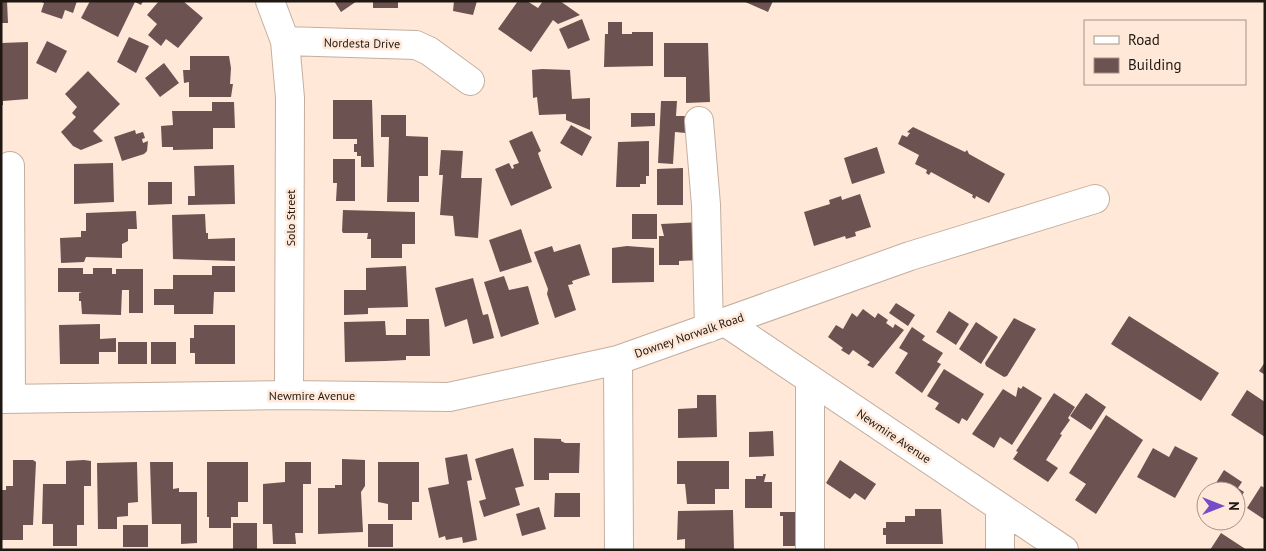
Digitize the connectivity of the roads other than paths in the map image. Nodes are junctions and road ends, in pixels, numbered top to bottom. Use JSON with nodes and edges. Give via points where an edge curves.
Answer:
{"nodes":[{"id":1,"x":270,"y":1,"type":"edge"},
{"id":2,"x":284,"y":41,"type":"junction"},
{"id":3,"x":470,"y":81,"type":"dead end"},
{"id":4,"x":699,"y":120,"type":"dead end"},
{"id":5,"x":10,"y":166,"type":"dead end"},
{"id":6,"x":1095,"y":199,"type":"dead end"},
{"id":7,"x":717,"y":325,"type":"junction"},
{"id":8,"x":618,"y":360,"type":"junction"},
{"id":9,"x":810,"y":380,"type":"junction"},
{"id":10,"x":289,"y":395,"type":"junction"},
{"id":11,"x":6,"y":400,"type":"edge"},
{"id":12,"x":1000,"y":508,"type":"junction"},
{"id":13,"x":619,"y":550,"type":"edge"},
{"id":14,"x":810,"y":550,"type":"edge"},
{"id":15,"x":1000,"y":550,"type":"edge"},
{"id":16,"x":1064,"y":550,"type":"edge"}],
"edges":[{"from":1,"to":2,"type":"street"},
{"from":2,"to":3,"type":"street","name":"Nordesta Drive","via":[[416,45],[430,51]]},
{"from":2,"to":10,"type":"street","name":"Solo Street","via":[[290,98]]},
{"from":4,"to":7,"type":"street"},
{"from":5,"to":11,"type":"street"},
{"from":6,"to":7,"type":"street","name":"Downey Norwalk Road","via":[[910,256]]},
{"from":7,"to":8,"type":"street","name":"Downey Norwalk Road"},
{"from":7,"to":9,"type":"street","name":"Newmire Avenue"},
{"from":8,"to":10,"type":"street","name":"Newmire Avenue","via":[[449,397]]},
{"from":8,"to":13,"type":"street","name":"Downey Norwalk Road"},
{"from":9,"to":12,"type":"street","name":"Newmire Avenue"},
{"from":9,"to":14,"type":"street"},
{"from":10,"to":11,"type":"street","name":"Newmire Avenue"},
{"from":12,"to":15,"type":"street"},
{"from":12,"to":16,"type":"street","name":"Newmire Avenue"}]}
